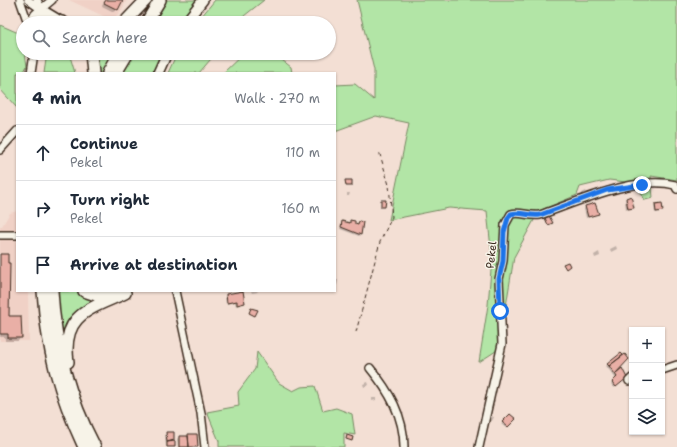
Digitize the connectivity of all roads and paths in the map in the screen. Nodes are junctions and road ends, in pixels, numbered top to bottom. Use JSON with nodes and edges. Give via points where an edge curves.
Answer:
{"nodes":[{"id":1,"x":20,"y":0,"type":"edge"},
{"id":2,"x":28,"y":0,"type":"edge"},
{"id":3,"x":36,"y":0,"type":"edge"},
{"id":4,"x":52,"y":0,"type":"edge"},
{"id":5,"x":146,"y":0,"type":"edge"},
{"id":6,"x":150,"y":0,"type":"edge"},
{"id":7,"x":160,"y":0,"type":"edge"},
{"id":8,"x":203,"y":0,"type":"edge"},
{"id":9,"x":42,"y":10,"type":"junction"},
{"id":10,"x":26,"y":16,"type":"edge"},
{"id":11,"x":34,"y":16,"type":"edge"},
{"id":12,"x":41,"y":16,"type":"edge"},
{"id":13,"x":52,"y":16,"type":"edge"},
{"id":14,"x":131,"y":16,"type":"edge"},
{"id":15,"x":140,"y":16,"type":"edge"},
{"id":16,"x":150,"y":16,"type":"edge"},
{"id":17,"x":190,"y":16,"type":"edge"},
{"id":18,"x":92,"y":60,"type":"edge"},
{"id":19,"x":115,"y":60,"type":"edge"},
{"id":20,"x":124,"y":60,"type":"edge"},
{"id":21,"x":164,"y":60,"type":"edge"},
{"id":22,"x":32,"y":61,"type":"edge"},
{"id":23,"x":31,"y":72,"type":"edge"},
{"id":24,"x":93,"y":72,"type":"edge"},
{"id":25,"x":109,"y":72,"type":"edge"},
{"id":26,"x":117,"y":72,"type":"edge"},
{"id":27,"x":158,"y":72,"type":"edge"},
{"id":28,"x":16,"y":132,"type":"edge"},
{"id":29,"x":0,"y":150,"type":"edge"},
{"id":30,"x":379,"y":151,"type":"dead end"},
{"id":31,"x":677,"y":189,"type":"edge"},
{"id":32,"x":0,"y":235,"type":"edge"},
{"id":33,"x":16,"y":235,"type":"edge"},
{"id":34,"x":44,"y":292,"type":"edge"},
{"id":35,"x":52,"y":292,"type":"edge"},
{"id":36,"x":87,"y":292,"type":"edge"},
{"id":37,"x":127,"y":292,"type":"edge"},
{"id":38,"x":175,"y":292,"type":"edge"},
{"id":39,"x":356,"y":332,"type":"dead end"},
{"id":40,"x":677,"y":365,"type":"edge"},
{"id":41,"x":370,"y":368,"type":"dead end"},
{"id":42,"x":665,"y":369,"type":"edge"},
{"id":43,"x":74,"y":404,"type":"junction"},
{"id":44,"x":84,"y":447,"type":"edge"},
{"id":45,"x":95,"y":447,"type":"edge"},
{"id":46,"x":205,"y":447,"type":"edge"},
{"id":47,"x":404,"y":447,"type":"edge"},
{"id":48,"x":479,"y":447,"type":"edge"}],
"edges":[{"from":1,"to":10,"type":"street"},
{"from":2,"to":9,"type":"street"},
{"from":3,"to":9,"type":"street"},
{"from":4,"to":9,"type":"street"},
{"from":5,"to":14,"type":"highway"},
{"from":6,"to":15,"type":"highway"},
{"from":7,"to":16,"type":"highway"},
{"from":8,"to":17,"type":"main road"},
{"from":9,"to":11,"type":"street"},
{"from":9,"to":12,"type":"street"},
{"from":9,"to":13,"type":"main road"},
{"from":18,"to":24,"type":"highway"},
{"from":19,"to":25,"type":"highway"},
{"from":20,"to":26,"type":"highway"},
{"from":21,"to":27,"type":"main road"},
{"from":22,"to":23,"type":"street"},
{"from":28,"to":29,"type":"street"},
{"from":30,"to":39,"type":"path","via":[[389,185],[392,217],[380,242]]},
{"from":31,"to":48,"type":"street","name":"Pekel","via":[[675,185],[666,183],[638,185],[607,190],[540,215],[516,212],[511,214],[506,225],[499,279],[502,344]]},
{"from":32,"to":33,"type":"street"},
{"from":34,"to":44,"type":"highway","via":[[48,344],[55,373],[63,399]]},
{"from":35,"to":43,"type":"highway","via":[[57,343]]},
{"from":36,"to":37,"type":"highway","via":[[96,295]]},
{"from":37,"to":43,"type":"highway","via":[[89,309],[74,323],[69,332],[66,348]]},
{"from":38,"to":46,"type":"street","via":[[201,413]]},
{"from":40,"to":42,"type":"street"},
{"from":41,"to":47,"type":"street","via":[[395,407],[404,433]]},
{"from":43,"to":45,"type":"highway"}]}
